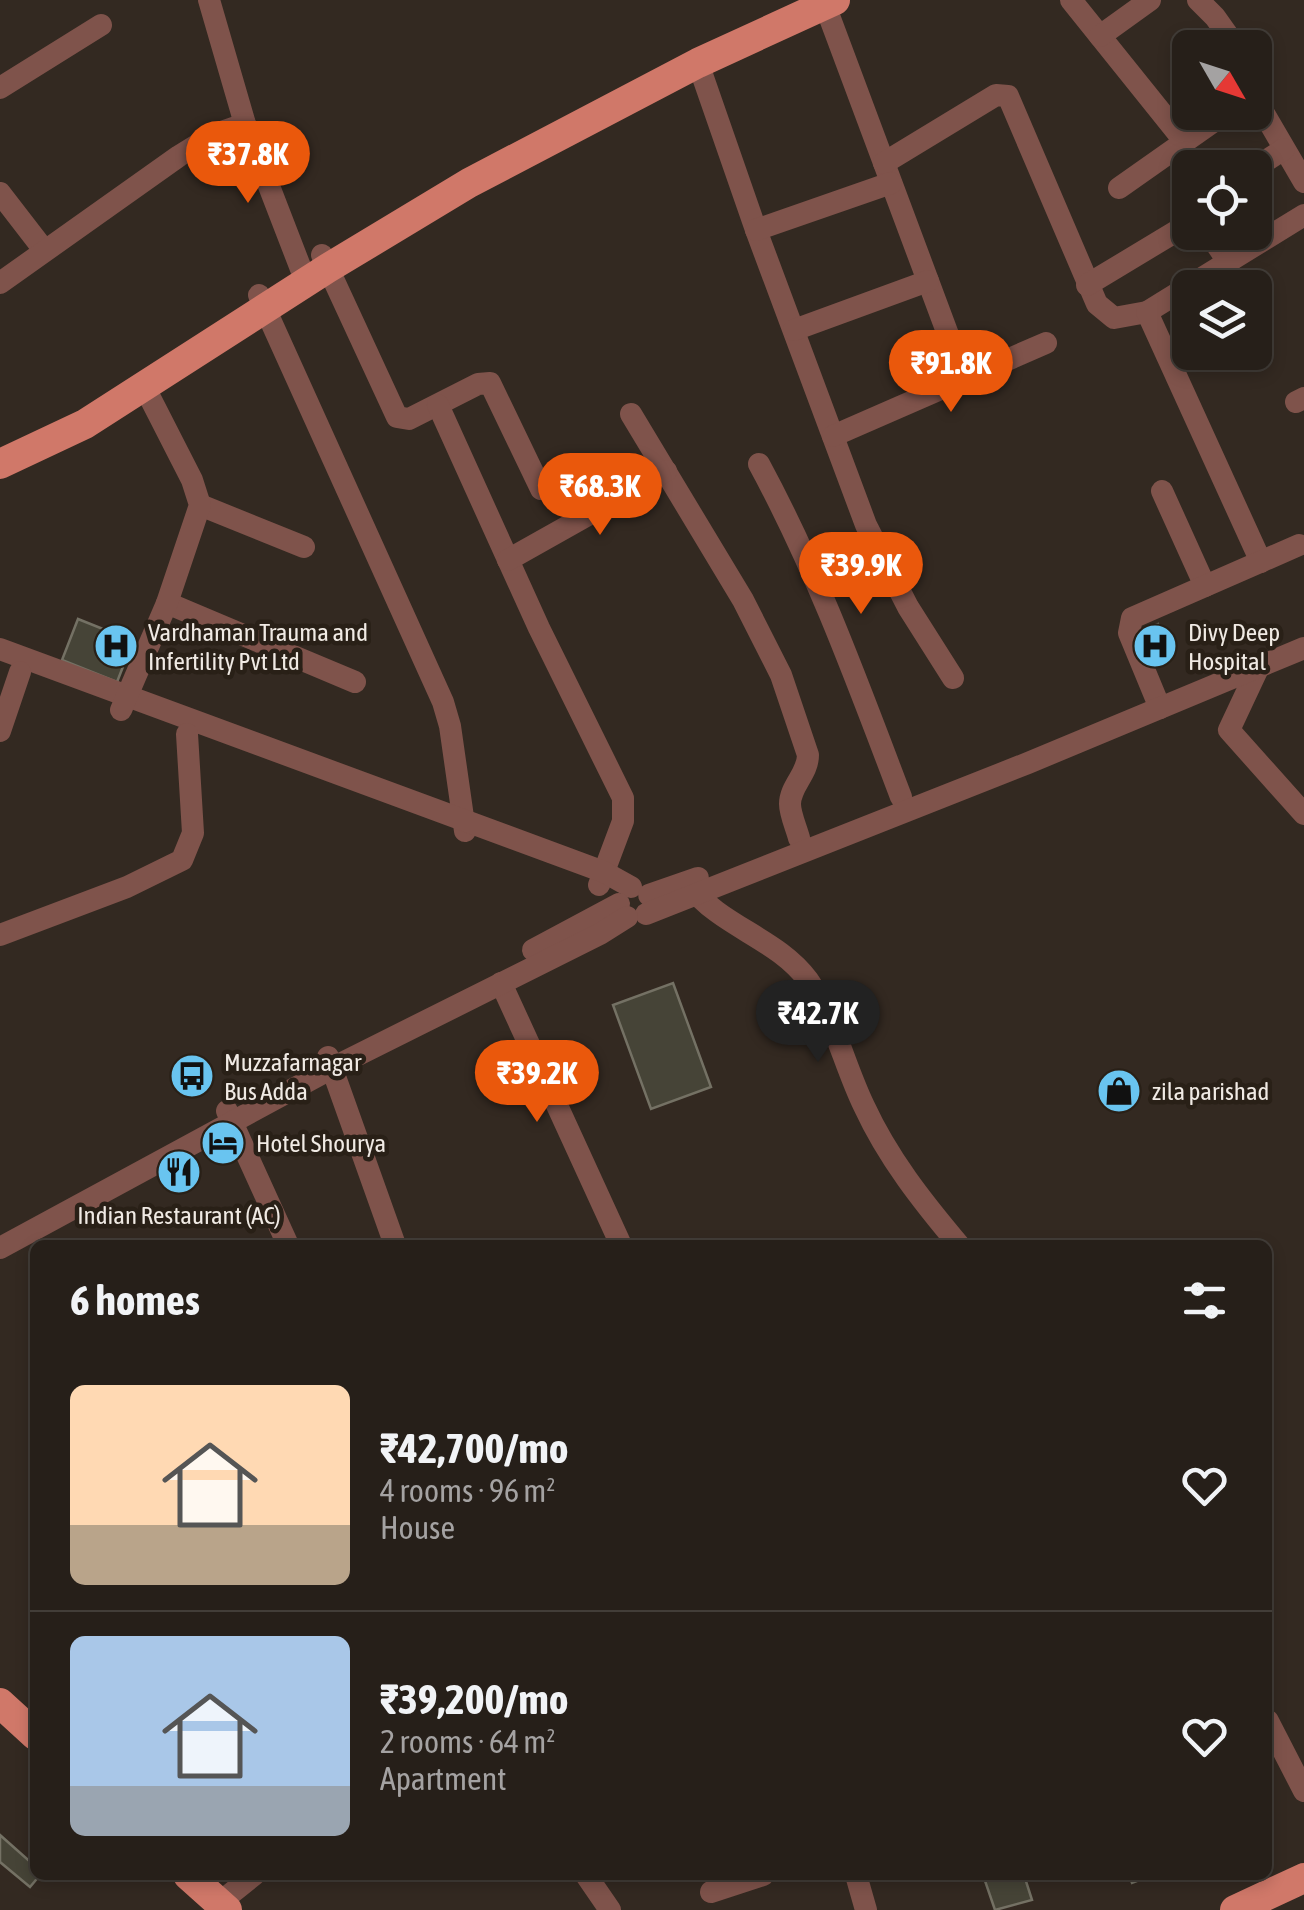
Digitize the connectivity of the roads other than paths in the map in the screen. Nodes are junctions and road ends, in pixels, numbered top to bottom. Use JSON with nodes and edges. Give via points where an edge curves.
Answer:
{"nodes":[{"id":1,"x":209,"y":0,"type":"edge"},
{"id":2,"x":1071,"y":0,"type":"edge"},
{"id":3,"x":1150,"y":0,"type":"edge"},
{"id":4,"x":1198,"y":0,"type":"edge"},
{"id":5,"x":819,"y":2,"type":"edge"},
{"id":6,"x":102,"y":25,"type":"dead end"},
{"id":7,"x":1224,"y":30,"type":"edge"},
{"id":8,"x":1100,"y":36,"type":"junction"},
{"id":9,"x":698,"y":63,"type":"junction"},
{"id":10,"x":0,"y":88,"type":"edge"},
{"id":11,"x":1272,"y":123,"type":"edge"},
{"id":12,"x":244,"y":124,"type":"junction"},
{"id":13,"x":1202,"y":130,"type":"edge"},
{"id":14,"x":1185,"y":142,"type":"junction"},
{"id":15,"x":1297,"y":165,"type":"edge"},
{"id":16,"x":1272,"y":167,"type":"edge"},
{"id":17,"x":888,"y":173,"type":"junction"},
{"id":18,"x":1119,"y":188,"type":"dead end"},
{"id":19,"x":0,"y":192,"type":"edge"},
{"id":20,"x":1304,"y":215,"type":"edge"},
{"id":21,"x":756,"y":230,"type":"junction"},
{"id":22,"x":1172,"y":235,"type":"edge"},
{"id":23,"x":44,"y":250,"type":"junction"},
{"id":24,"x":1220,"y":250,"type":"edge"},
{"id":25,"x":1228,"y":262,"type":"junction"},
{"id":26,"x":317,"y":264,"type":"junction"},
{"id":27,"x":928,"y":281,"type":"junction"},
{"id":28,"x":0,"y":283,"type":"edge"},
{"id":29,"x":1087,"y":285,"type":"junction"},
{"id":30,"x":262,"y":302,"type":"junction"},
{"id":31,"x":1147,"y":312,"type":"junction"},
{"id":32,"x":794,"y":330,"type":"junction"},
{"id":33,"x":1046,"y":343,"type":"dead end"},
{"id":34,"x":965,"y":380,"type":"junction"},
{"id":35,"x":144,"y":386,"type":"junction"},
{"id":36,"x":438,"y":404,"type":"junction"},
{"id":37,"x":632,"y":414,"type":"dead end"},
{"id":38,"x":833,"y":436,"type":"junction"},
{"id":39,"x":0,"y":448,"type":"edge"},
{"id":40,"x":0,"y":464,"type":"edge"},
{"id":41,"x":759,"y":464,"type":"dead end"},
{"id":42,"x":666,"y":470,"type":"junction"},
{"id":43,"x":541,"y":489,"type":"dead end"},
{"id":44,"x":1162,"y":491,"type":"dead end"},
{"id":45,"x":200,"y":505,"type":"junction"},
{"id":46,"x":1299,"y":545,"type":"dead end"},
{"id":47,"x":304,"y":547,"type":"dead end"},
{"id":48,"x":508,"y":560,"type":"junction"},
{"id":49,"x":1261,"y":562,"type":"junction"},
{"id":50,"x":1205,"y":586,"type":"junction"},
{"id":51,"x":168,"y":603,"type":"junction"},
{"id":52,"x":1298,"y":648,"type":"edge"},
{"id":53,"x":0,"y":649,"type":"edge"},
{"id":54,"x":1262,"y":660,"type":"junction"},
{"id":55,"x":10,"y":668,"type":"edge"},
{"id":56,"x":954,"y":678,"type":"dead end"},
{"id":57,"x":355,"y":682,"type":"dead end"},
{"id":58,"x":1156,"y":701,"type":"junction"},
{"id":59,"x":123,"y":704,"type":"junction"},
{"id":60,"x":0,"y":731,"type":"edge"},
{"id":61,"x":187,"y":734,"type":"junction"},
{"id":62,"x":901,"y":797,"type":"junction"},
{"id":63,"x":1304,"y":814,"type":"edge"},
{"id":64,"x":465,"y":827,"type":"junction"},
{"id":65,"x":799,"y":838,"type":"junction"},
{"id":66,"x":692,"y":889,"type":"junction"},
{"id":67,"x":624,"y":897,"type":"junction"},
{"id":68,"x":0,"y":935,"type":"edge"},
{"id":69,"x":501,"y":983,"type":"junction"},
{"id":70,"x":330,"y":1062,"type":"junction"},
{"id":71,"x":229,"y":1116,"type":"junction"},
{"id":72,"x":0,"y":1232,"type":"edge"},
{"id":73,"x":286,"y":1240,"type":"edge"},
{"id":74,"x":393,"y":1240,"type":"edge"},
{"id":75,"x":619,"y":1240,"type":"edge"},
{"id":76,"x":954,"y":1240,"type":"edge"},
{"id":77,"x":0,"y":1248,"type":"edge"},
{"id":78,"x":0,"y":1704,"type":"edge"},
{"id":79,"x":1272,"y":1729,"type":"edge"},
{"id":80,"x":30,"y":1731,"type":"edge"},
{"id":81,"x":1304,"y":1791,"type":"edge"},
{"id":82,"x":1304,"y":1878,"type":"edge"},
{"id":83,"x":194,"y":1880,"type":"edge"},
{"id":84,"x":249,"y":1880,"type":"edge"},
{"id":85,"x":589,"y":1880,"type":"edge"},
{"id":86,"x":748,"y":1880,"type":"edge"},
{"id":87,"x":857,"y":1880,"type":"edge"},
{"id":88,"x":711,"y":1892,"type":"dead end"},
{"id":89,"x":1304,"y":1892,"type":"edge"},
{"id":90,"x":223,"y":1906,"type":"edge"},
{"id":91,"x":610,"y":1910,"type":"edge"},
{"id":92,"x":866,"y":1910,"type":"edge"},
{"id":93,"x":1235,"y":1910,"type":"edge"},
{"id":94,"x":1267,"y":1910,"type":"edge"}],
"edges":[{"from":1,"to":12,"type":"street"},
{"from":2,"to":8,"type":"street"},
{"from":3,"to":8,"type":"street"},
{"from":4,"to":7,"type":"street"},
{"from":5,"to":9,"type":"main road"},
{"from":5,"to":17,"type":"street"},
{"from":5,"to":26,"type":"main road","via":[[694,49],[462,171]]},
{"from":6,"to":10,"type":"street"},
{"from":8,"to":14,"type":"street"},
{"from":9,"to":21,"type":"street"},
{"from":9,"to":26,"type":"main road"},
{"from":11,"to":15,"type":"street"},
{"from":12,"to":23,"type":"street","via":[[179,156]]},
{"from":12,"to":26,"type":"street"},
{"from":13,"to":14,"type":"street"},
{"from":14,"to":18,"type":"street"},
{"from":15,"to":16,"type":"street"},
{"from":17,"to":21,"type":"street"},
{"from":17,"to":27,"type":"street"},
{"from":17,"to":29,"type":"street","via":[[996,95],[1008,96]]},
{"from":19,"to":23,"type":"street"},
{"from":20,"to":25,"type":"street"},
{"from":21,"to":32,"type":"street"},
{"from":22,"to":29,"type":"street"},
{"from":23,"to":28,"type":"street"},
{"from":24,"to":25,"type":"street"},
{"from":25,"to":31,"type":"street"},
{"from":26,"to":30,"type":"main road"},
{"from":26,"to":36,"type":"street","via":[[397,417],[409,419]]},
{"from":27,"to":32,"type":"street"},
{"from":27,"to":34,"type":"street"},
{"from":29,"to":31,"type":"street","via":[[1114,318]]},
{"from":30,"to":35,"type":"main road"},
{"from":30,"to":39,"type":"main road","via":[[78,411]]},
{"from":30,"to":64,"type":"street","via":[[438,690]]},
{"from":31,"to":49,"type":"street"},
{"from":32,"to":38,"type":"street"},
{"from":33,"to":34,"type":"street"},
{"from":34,"to":38,"type":"street"},
{"from":35,"to":40,"type":"main road","via":[[85,424]]},
{"from":35,"to":45,"type":"street"},
{"from":36,"to":43,"type":"street","via":[[490,383]]},
{"from":36,"to":48,"type":"street"},
{"from":37,"to":42,"type":"street"},
{"from":38,"to":56,"type":"street","via":[[881,559]]},
{"from":41,"to":62,"type":"street","via":[[796,532]]},
{"from":42,"to":48,"type":"street"},
{"from":42,"to":65,"type":"street","via":[[781,675],[806,742],[808,765],[790,804]]},
{"from":44,"to":50,"type":"street"},
{"from":45,"to":47,"type":"street"},
{"from":45,"to":51,"type":"street"},
{"from":46,"to":49,"type":"street"},
{"from":48,"to":67,"type":"street","via":[[623,798]]},
{"from":49,"to":50,"type":"street"},
{"from":50,"to":58,"type":"street","via":[[1132,618],[1129,633]]},
{"from":51,"to":57,"type":"street"},
{"from":51,"to":59,"type":"street"},
{"from":52,"to":54,"type":"street"},
{"from":53,"to":59,"type":"street"},
{"from":54,"to":58,"type":"street"},
{"from":54,"to":63,"type":"street","via":[[1228,730]]},
{"from":55,"to":59,"type":"street"},
{"from":55,"to":60,"type":"street"},
{"from":58,"to":62,"type":"street"},
{"from":58,"to":66,"type":"street"},
{"from":59,"to":61,"type":"street"},
{"from":59,"to":64,"type":"street"},
{"from":61,"to":64,"type":"street"},
{"from":61,"to":68,"type":"street","via":[[193,834],[182,860]]},
{"from":62,"to":65,"type":"street"},
{"from":64,"to":67,"type":"street"},
{"from":65,"to":66,"type":"street"},
{"from":66,"to":67,"type":"street"},
{"from":66,"to":76,"type":"street","via":[[804,975],[890,1157]]},
{"from":67,"to":69,"type":"street"},
{"from":67,"to":70,"type":"street"},
{"from":69,"to":70,"type":"street"},
{"from":69,"to":75,"type":"street"},
{"from":70,"to":71,"type":"street"},
{"from":70,"to":74,"type":"street"},
{"from":71,"to":72,"type":"street"},
{"from":71,"to":73,"type":"street"},
{"from":71,"to":77,"type":"street"},
{"from":78,"to":80,"type":"main road"},
{"from":79,"to":81,"type":"street"},
{"from":82,"to":93,"type":"main road"},
{"from":83,"to":90,"type":"main road"},
{"from":84,"to":90,"type":"street"},
{"from":85,"to":91,"type":"street"},
{"from":86,"to":88,"type":"street"},
{"from":87,"to":92,"type":"street"},
{"from":89,"to":94,"type":"main road"}]}
